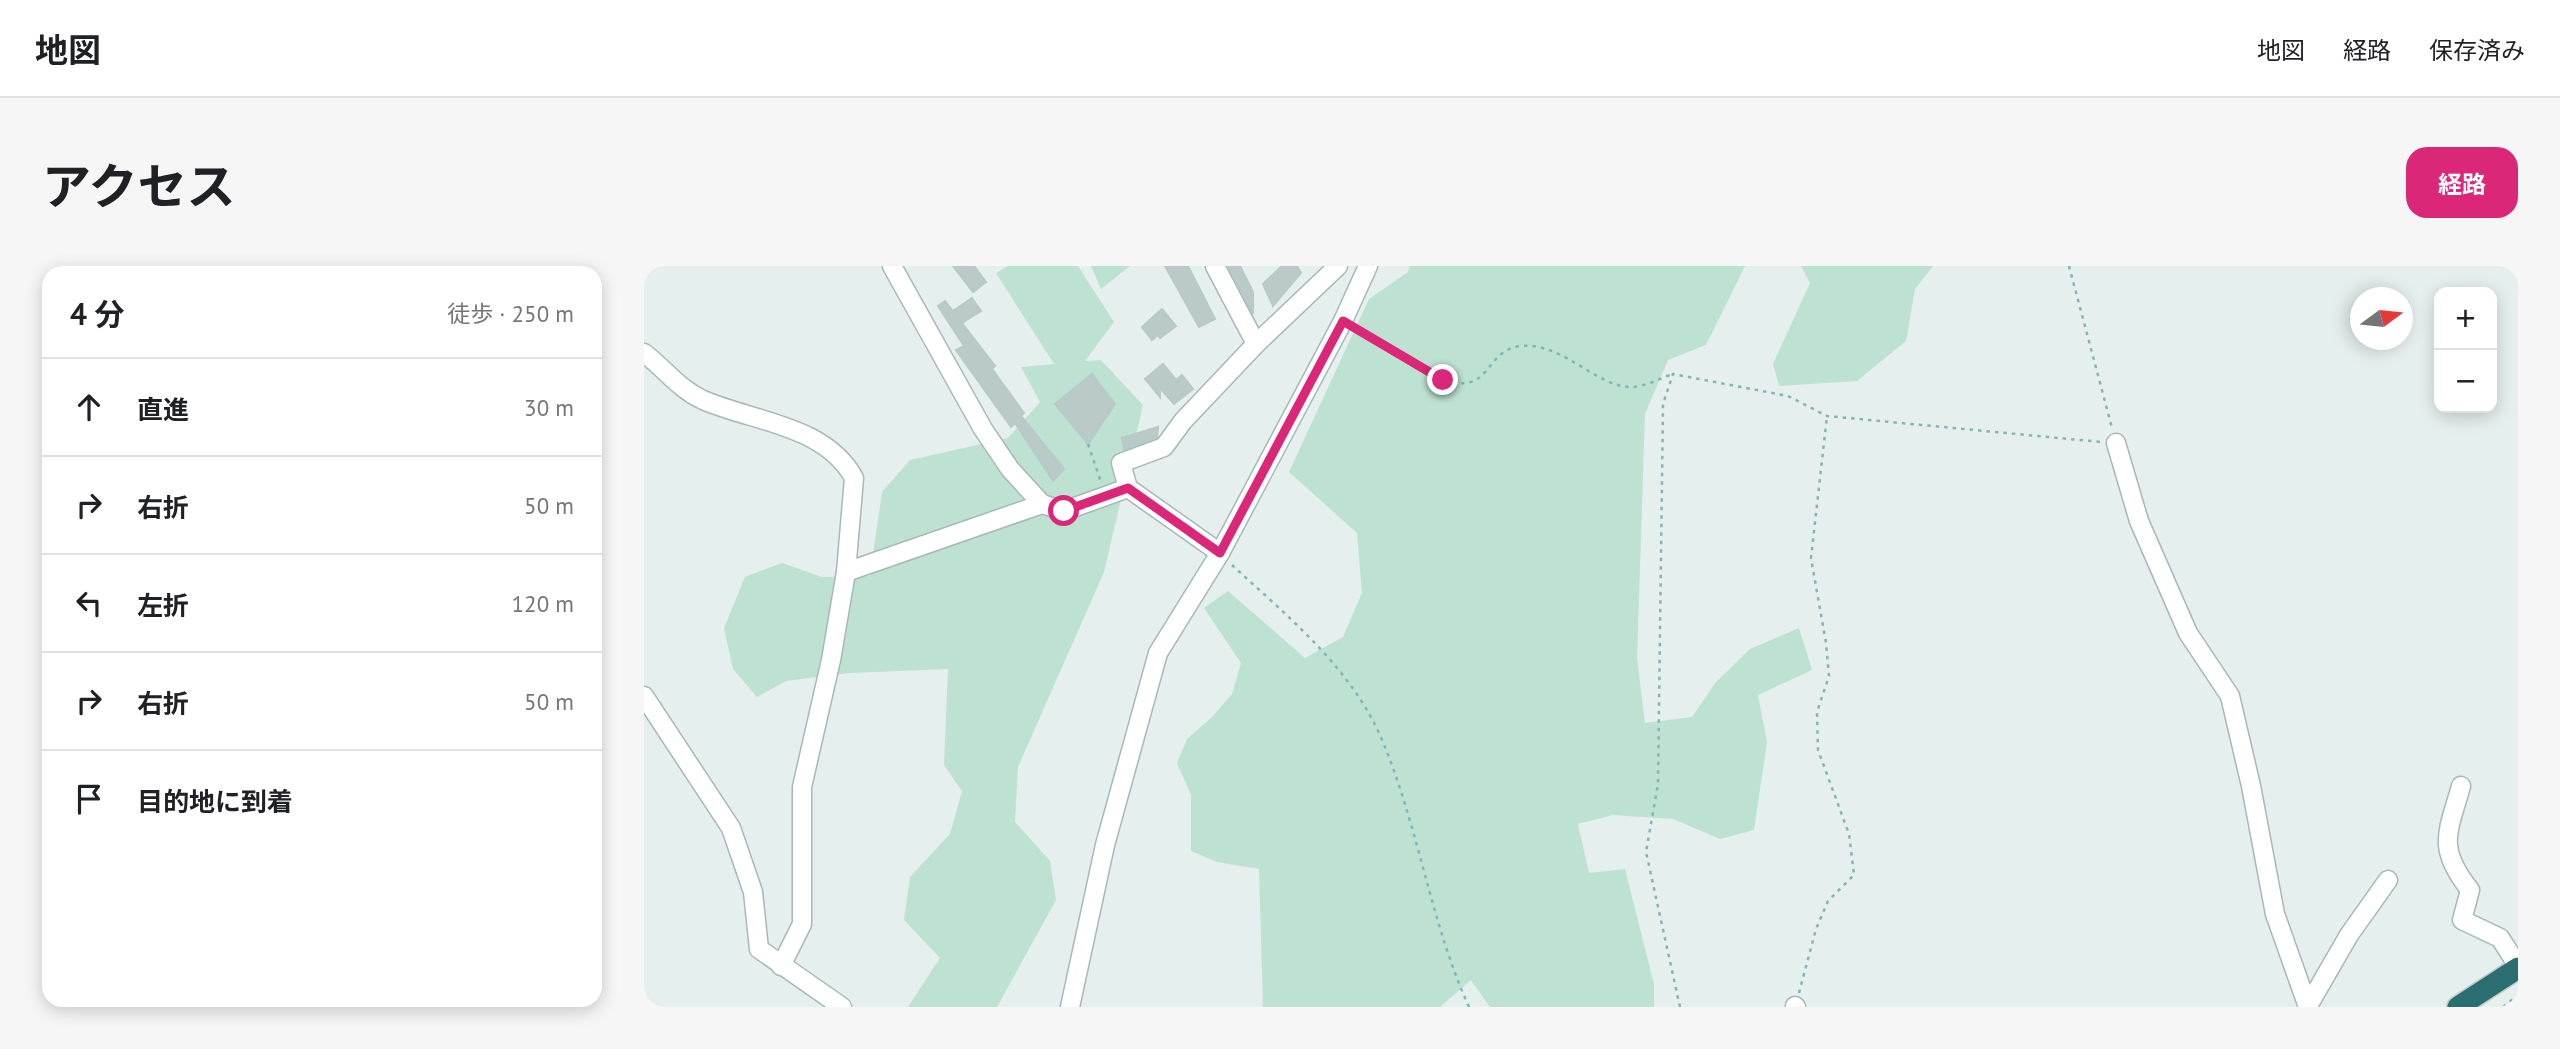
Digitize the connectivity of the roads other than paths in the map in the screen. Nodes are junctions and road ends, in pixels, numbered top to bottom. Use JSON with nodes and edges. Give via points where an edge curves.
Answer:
{"nodes":[{"id":1,"x":893,"y":266,"type":"edge"},
{"id":2,"x":1215,"y":266,"type":"edge"},
{"id":3,"x":1338,"y":266,"type":"edge"},
{"id":4,"x":1368,"y":266,"type":"edge"},
{"id":5,"x":1256,"y":344,"type":"junction"},
{"id":6,"x":644,"y":353,"type":"edge"},
{"id":7,"x":2116,"y":443,"type":"road end"},
{"id":8,"x":1128,"y":488,"type":"junction"},
{"id":9,"x":1042,"y":505,"type":"junction"},
{"id":10,"x":1220,"y":553,"type":"junction"},
{"id":11,"x":846,"y":572,"type":"junction"},
{"id":12,"x":644,"y":696,"type":"edge"},
{"id":13,"x":2461,"y":786,"type":"dead end"},
{"id":14,"x":2388,"y":880,"type":"dead end"},
{"id":15,"x":781,"y":966,"type":"junction"},
{"id":16,"x":2518,"y":967,"type":"edge"},
{"id":17,"x":842,"y":1007,"type":"edge"},
{"id":18,"x":1070,"y":1007,"type":"edge"},
{"id":19,"x":2308,"y":1007,"type":"edge"},
{"id":20,"x":2458,"y":1007,"type":"edge"}],
"edges":[{"from":1,"to":9,"type":"street","via":[[983,429]]},
{"from":2,"to":5,"type":"street"},
{"from":3,"to":5,"type":"street"},
{"from":4,"to":10,"type":"street"},
{"from":5,"to":8,"type":"street","via":[[1164,447],[1121,463]]},
{"from":6,"to":11,"type":"street","via":[[679,387],[703,400],[807,435],[849,467],[854,478]]},
{"from":7,"to":19,"type":"street","via":[[2139,521],[2188,633],[2230,696],[2275,914]]},
{"from":8,"to":9,"type":"street","via":[[1064,511]]},
{"from":8,"to":10,"type":"street"},
{"from":9,"to":11,"type":"street"},
{"from":10,"to":18,"type":"street","via":[[1158,653],[1105,845]]},
{"from":11,"to":15,"type":"street","via":[[802,787],[802,924]]},
{"from":12,"to":15,"type":"street","via":[[731,828],[753,891],[759,949]]},
{"from":13,"to":16,"type":"street","via":[[2446,841],[2454,870],[2469,890],[2462,920],[2500,938]]},
{"from":14,"to":19,"type":"street"},
{"from":15,"to":17,"type":"street"},
{"from":16,"to":20,"type":"highway"}]}
